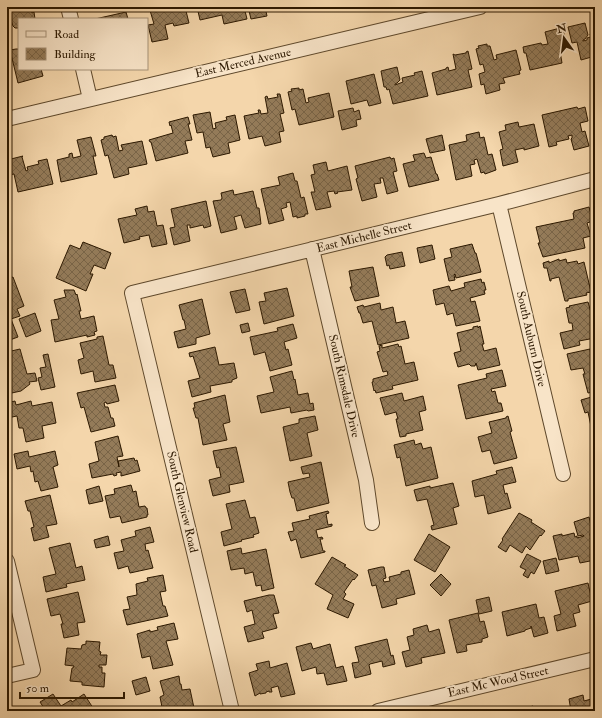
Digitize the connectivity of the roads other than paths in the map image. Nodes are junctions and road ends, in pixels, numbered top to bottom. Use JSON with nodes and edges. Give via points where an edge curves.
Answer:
{"nodes":[{"id":1,"x":68,"y":7,"type":"edge"},
{"id":2,"x":480,"y":7,"type":"edge"},
{"id":3,"x":71,"y":18,"type":"edge"},
{"id":4,"x":83,"y":70,"type":"edge"},
{"id":5,"x":90,"y":99,"type":"junction"},
{"id":6,"x":7,"y":119,"type":"edge"},
{"id":7,"x":595,"y":179,"type":"edge"},
{"id":8,"x":499,"y":204,"type":"junction"},
{"id":9,"x":312,"y":249,"type":"junction"},
{"id":10,"x":132,"y":293,"type":"joint"},
{"id":11,"x":563,"y":474,"type":"dead end"},
{"id":12,"x":372,"y":523,"type":"dead end"},
{"id":13,"x":7,"y":561,"type":"edge"},
{"id":14,"x":595,"y":659,"type":"edge"},
{"id":15,"x":7,"y":676,"type":"edge"},
{"id":16,"x":232,"y":711,"type":"edge"},
{"id":17,"x":378,"y":711,"type":"edge"}],
"edges":[{"from":1,"to":3,"type":"street"},
{"from":2,"to":5,"type":"street","name":"East Merced Avenue"},
{"from":4,"to":5,"type":"street"},
{"from":5,"to":6,"type":"street","name":"East Merced Avenue"},
{"from":7,"to":8,"type":"street","name":"East Michelle Street"},
{"from":8,"to":9,"type":"street","name":"East Michelle Street"},
{"from":8,"to":11,"type":"street","name":"South Auburn Drive"},
{"from":9,"to":10,"type":"street","name":"East Michelle Street"},
{"from":9,"to":12,"type":"street","name":"South Rimsdale Drive","via":[[366,480]]},
{"from":10,"to":16,"type":"street","name":"South Glenview Road"},
{"from":13,"to":15,"type":"street","via":[[33,670]]},
{"from":14,"to":17,"type":"street","name":"East Mc Wood Street"}]}
